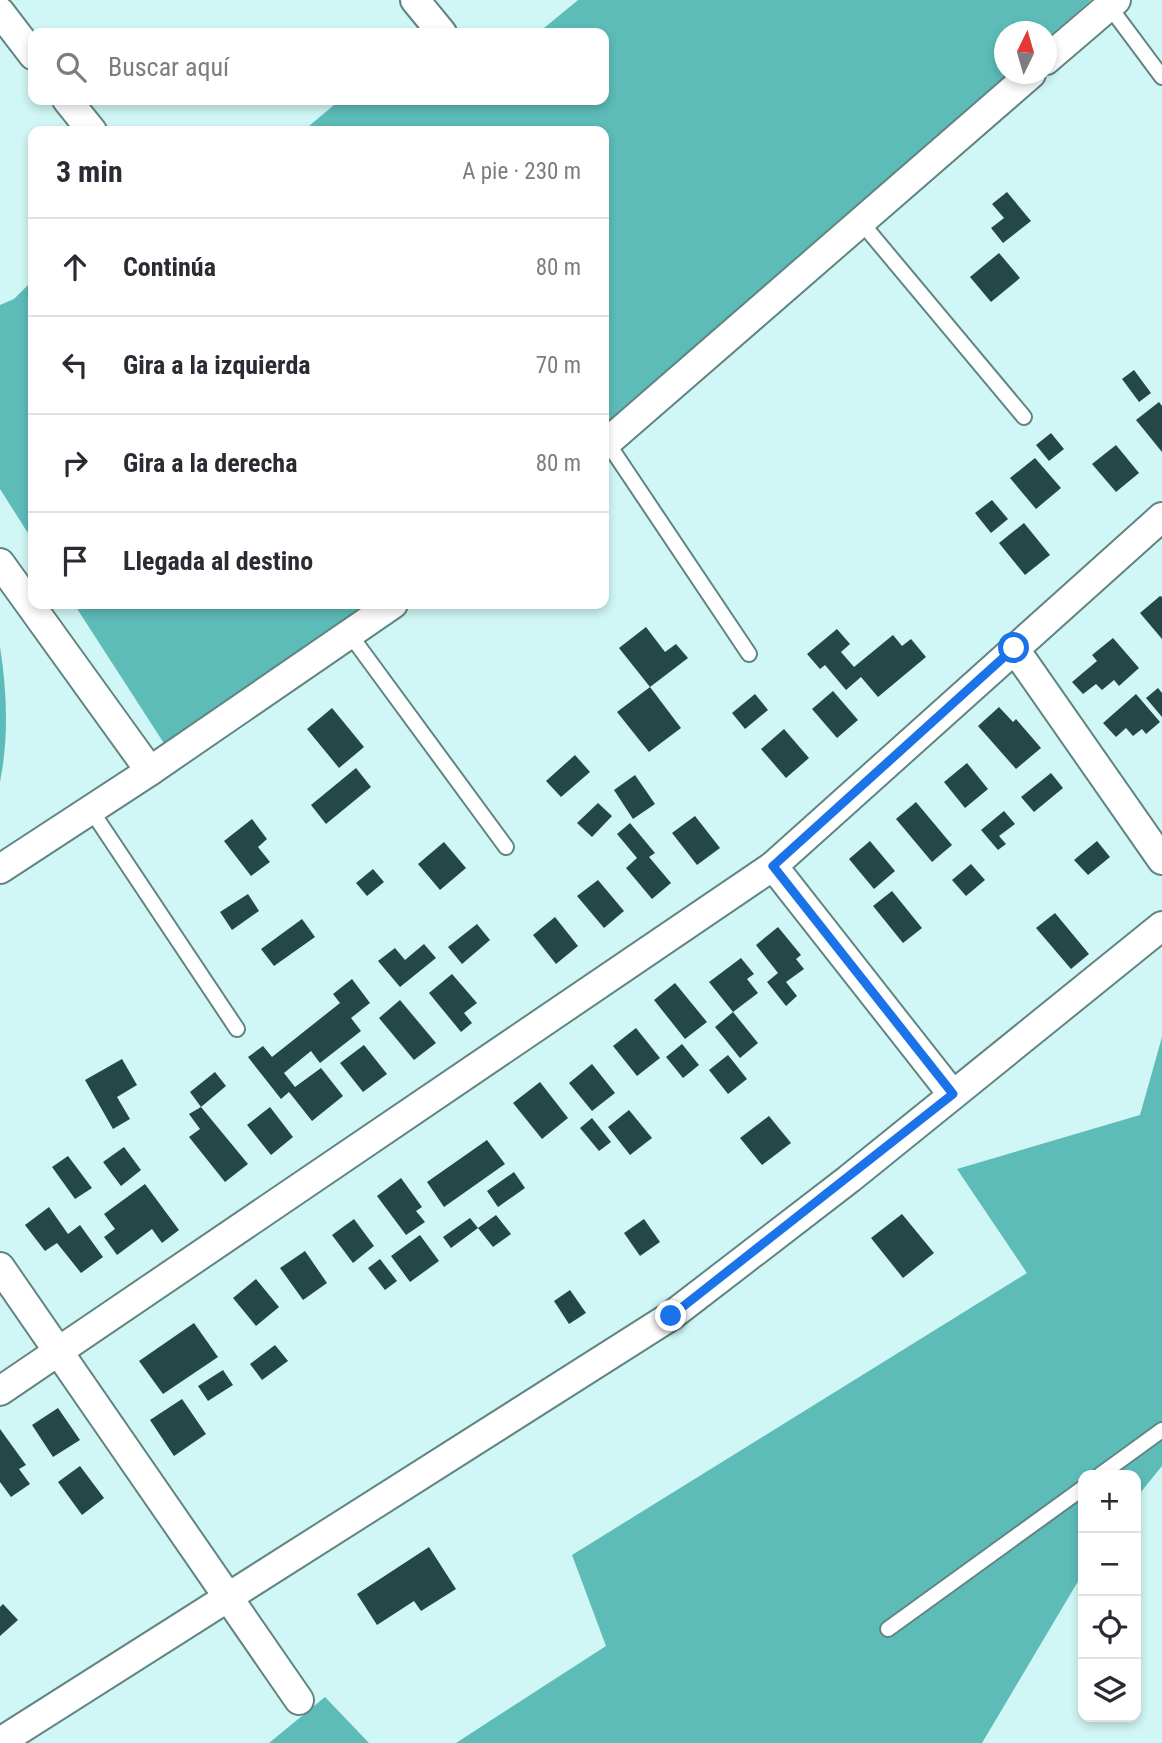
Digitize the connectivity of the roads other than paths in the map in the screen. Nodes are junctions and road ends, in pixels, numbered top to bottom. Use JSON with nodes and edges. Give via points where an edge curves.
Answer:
{"nodes":[{"id":1,"x":415,"y":0,"type":"edge"},
{"id":2,"x":1112,"y":3,"type":"edge"},
{"id":3,"x":0,"y":12,"type":"edge"},
{"id":4,"x":438,"y":28,"type":"edge"},
{"id":5,"x":28,"y":48,"type":"edge"},
{"id":6,"x":1057,"y":50,"type":"edge"},
{"id":7,"x":1162,"y":78,"type":"edge"},
{"id":8,"x":1020,"y":84,"type":"edge"},
{"id":9,"x":71,"y":105,"type":"edge"},
{"id":10,"x":88,"y":126,"type":"edge"},
{"id":11,"x":861,"y":222,"type":"junction"},
{"id":12,"x":1024,"y":417,"type":"dead end"},
{"id":13,"x":609,"y":441,"type":"edge"},
{"id":14,"x":609,"y":448,"type":"edge"},
{"id":15,"x":1162,"y":517,"type":"edge"},
{"id":16,"x":0,"y":563,"type":"edge"},
{"id":17,"x":28,"y":602,"type":"edge"},
{"id":18,"x":33,"y":609,"type":"edge"},
{"id":19,"x":386,"y":609,"type":"edge"},
{"id":20,"x":351,"y":636,"type":"junction"},
{"id":21,"x":1014,"y":648,"type":"junction"},
{"id":22,"x":749,"y":654,"type":"dead end"},
{"id":23,"x":150,"y":771,"type":"junction"},
{"id":24,"x":91,"y":810,"type":"junction"},
{"id":25,"x":506,"y":847,"type":"dead end"},
{"id":26,"x":1162,"y":860,"type":"edge"},
{"id":27,"x":773,"y":866,"type":"junction"},
{"id":28,"x":0,"y":869,"type":"edge"},
{"id":29,"x":1162,"y":926,"type":"edge"},
{"id":30,"x":237,"y":1030,"type":"dead end"},
{"id":31,"x":953,"y":1094,"type":"junction"},
{"id":32,"x":0,"y":1267,"type":"edge"},
{"id":33,"x":58,"y":1353,"type":"junction"},
{"id":34,"x":0,"y":1391,"type":"edge"},
{"id":35,"x":1162,"y":1430,"type":"edge"},
{"id":36,"x":1107,"y":1470,"type":"edge"},
{"id":37,"x":1078,"y":1492,"type":"edge"},
{"id":38,"x":230,"y":1599,"type":"junction"},
{"id":39,"x":888,"y":1629,"type":"dead end"},
{"id":40,"x":299,"y":1700,"type":"dead end"},
{"id":41,"x":0,"y":1742,"type":"edge"}],
"edges":[{"from":1,"to":4,"type":"street"},
{"from":2,"to":6,"type":"street"},
{"from":2,"to":7,"type":"lane"},
{"from":3,"to":5,"type":"street"},
{"from":8,"to":11,"type":"street"},
{"from":9,"to":10,"type":"street"},
{"from":11,"to":12,"type":"lane"},
{"from":11,"to":13,"type":"street"},
{"from":14,"to":22,"type":"lane"},
{"from":15,"to":21,"type":"street"},
{"from":16,"to":17,"type":"street"},
{"from":18,"to":23,"type":"street"},
{"from":19,"to":20,"type":"street"},
{"from":20,"to":23,"type":"street"},
{"from":20,"to":25,"type":"lane"},
{"from":21,"to":26,"type":"street"},
{"from":21,"to":27,"type":"street"},
{"from":23,"to":24,"type":"street"},
{"from":24,"to":28,"type":"street"},
{"from":24,"to":30,"type":"lane"},
{"from":27,"to":31,"type":"street"},
{"from":27,"to":33,"type":"street"},
{"from":29,"to":31,"type":"street"},
{"from":31,"to":38,"type":"street","via":[[671,1316]]},
{"from":32,"to":33,"type":"street"},
{"from":33,"to":34,"type":"street"},
{"from":33,"to":38,"type":"street"},
{"from":35,"to":36,"type":"lane"},
{"from":37,"to":39,"type":"lane"},
{"from":38,"to":40,"type":"street"},
{"from":38,"to":41,"type":"street"}]}
